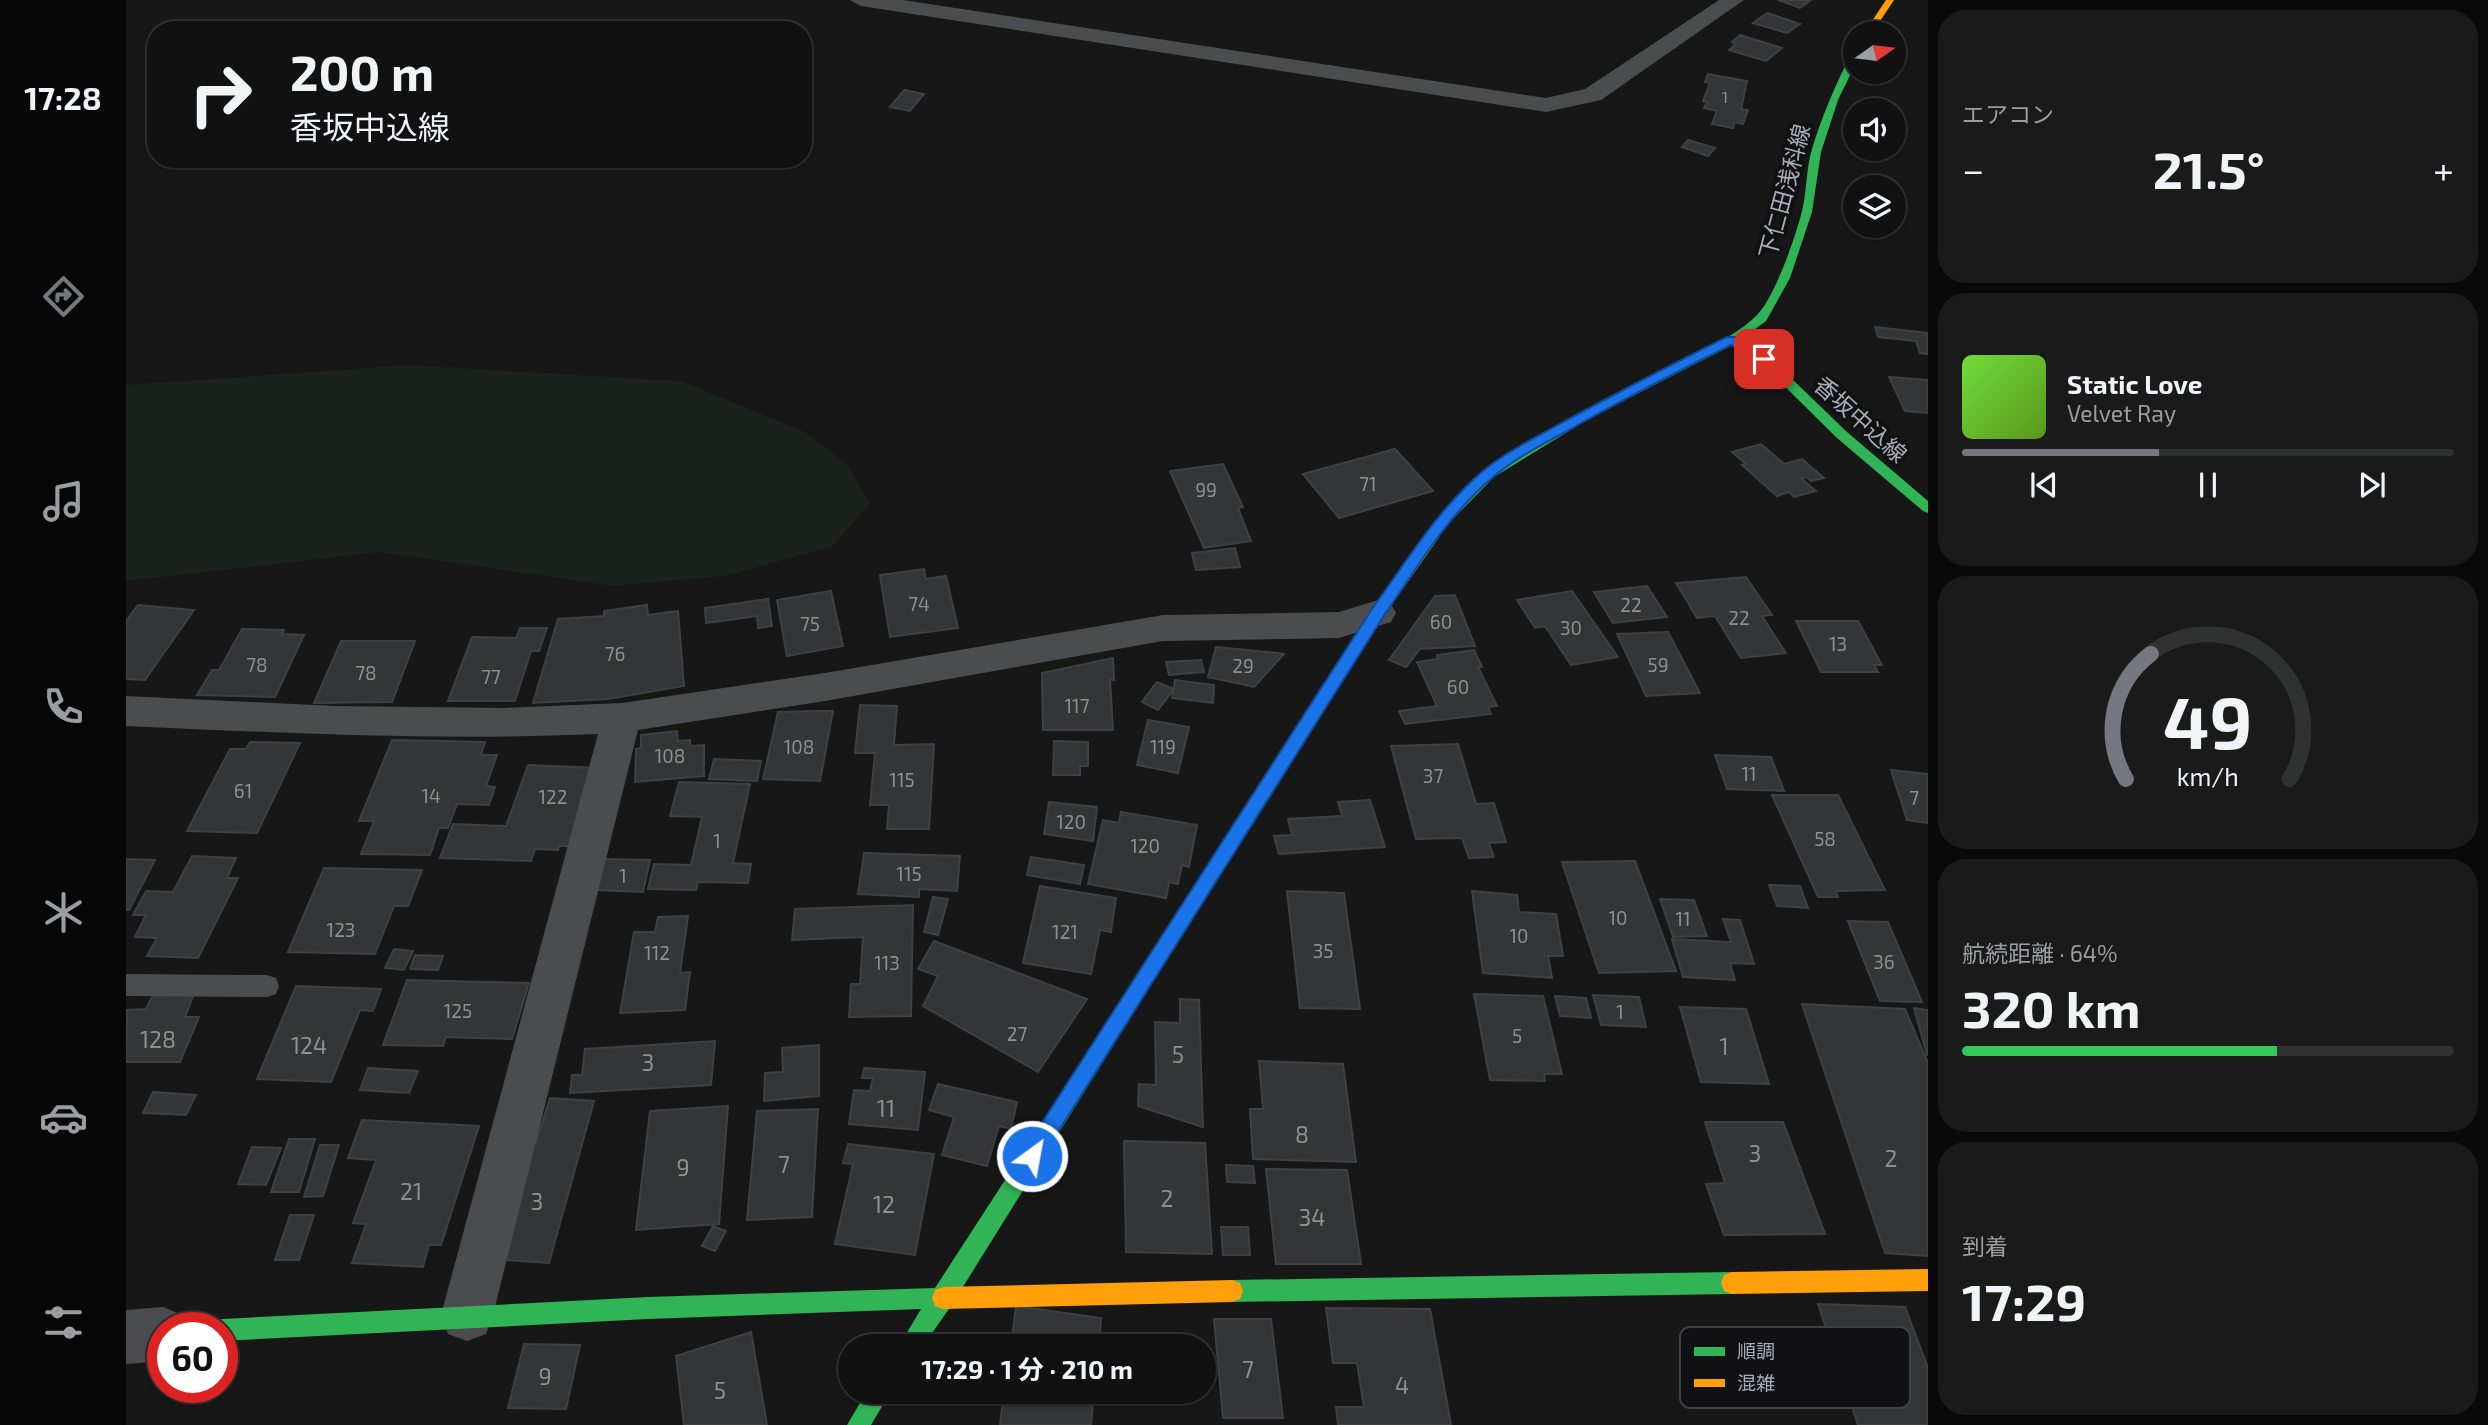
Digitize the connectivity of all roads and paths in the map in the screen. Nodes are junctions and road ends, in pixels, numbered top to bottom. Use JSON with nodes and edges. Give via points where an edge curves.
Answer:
{"nodes":[{"id":1,"x":861,"y":0,"type":"edge"},
{"id":2,"x":1733,"y":0,"type":"edge"},
{"id":3,"x":1889,"y":0,"type":"edge"},
{"id":4,"x":1876,"y":21,"type":"edge"},
{"id":5,"x":1843,"y":80,"type":"edge"},
{"id":6,"x":1731,"y":340,"type":"junction"},
{"id":7,"x":1928,"y":508,"type":"edge"},
{"id":8,"x":1378,"y":613,"type":"junction"},
{"id":9,"x":126,"y":711,"type":"edge"},
{"id":10,"x":622,"y":718,"type":"junction"},
{"id":11,"x":126,"y":985,"type":"edge"},
{"id":12,"x":267,"y":986,"type":"dead end"},
{"id":13,"x":1928,"y":1280,"type":"edge"},
{"id":14,"x":942,"y":1297,"type":"junction"},
{"id":15,"x":467,"y":1315,"type":"junction"},
{"id":16,"x":238,"y":1330,"type":"edge"},
{"id":17,"x":918,"y":1334,"type":"edge"},
{"id":18,"x":147,"y":1335,"type":"edge"},
{"id":19,"x":126,"y":1337,"type":"edge"},
{"id":20,"x":872,"y":1404,"type":"edge"},
{"id":21,"x":858,"y":1425,"type":"edge"}],
"edges":[{"from":1,"to":2,"type":"street","via":[[1546,106],[1593,95]]},
{"from":3,"to":4,"type":"main road"},
{"from":5,"to":6,"type":"main road","name":"下仁田浅科線","via":[[1816,152],[1807,212],[1779,290],[1762,318]]},
{"from":6,"to":7,"type":"main road","name":"香坂中込線","via":[[1764,359],[1842,435]]},
{"from":6,"to":8,"type":"main road","name":"下仁田浅科線","via":[[1585,415],[1489,474],[1442,522]]},
{"from":8,"to":10,"type":"street","via":[[1339,625],[1163,628]]},
{"from":8,"to":14,"type":"main road","name":"下仁田浅科線"},
{"from":9,"to":10,"type":"street","via":[[335,721],[505,723]]},
{"from":10,"to":15,"type":"street"},
{"from":11,"to":12,"type":"lane"},
{"from":13,"to":14,"type":"main road"},
{"from":14,"to":15,"type":"main road"},
{"from":14,"to":17,"type":"main road","name":"下仁田浅科線"},
{"from":15,"to":16,"type":"main road"},
{"from":18,"to":19,"type":"street"},
{"from":20,"to":21,"type":"main road"}]}
